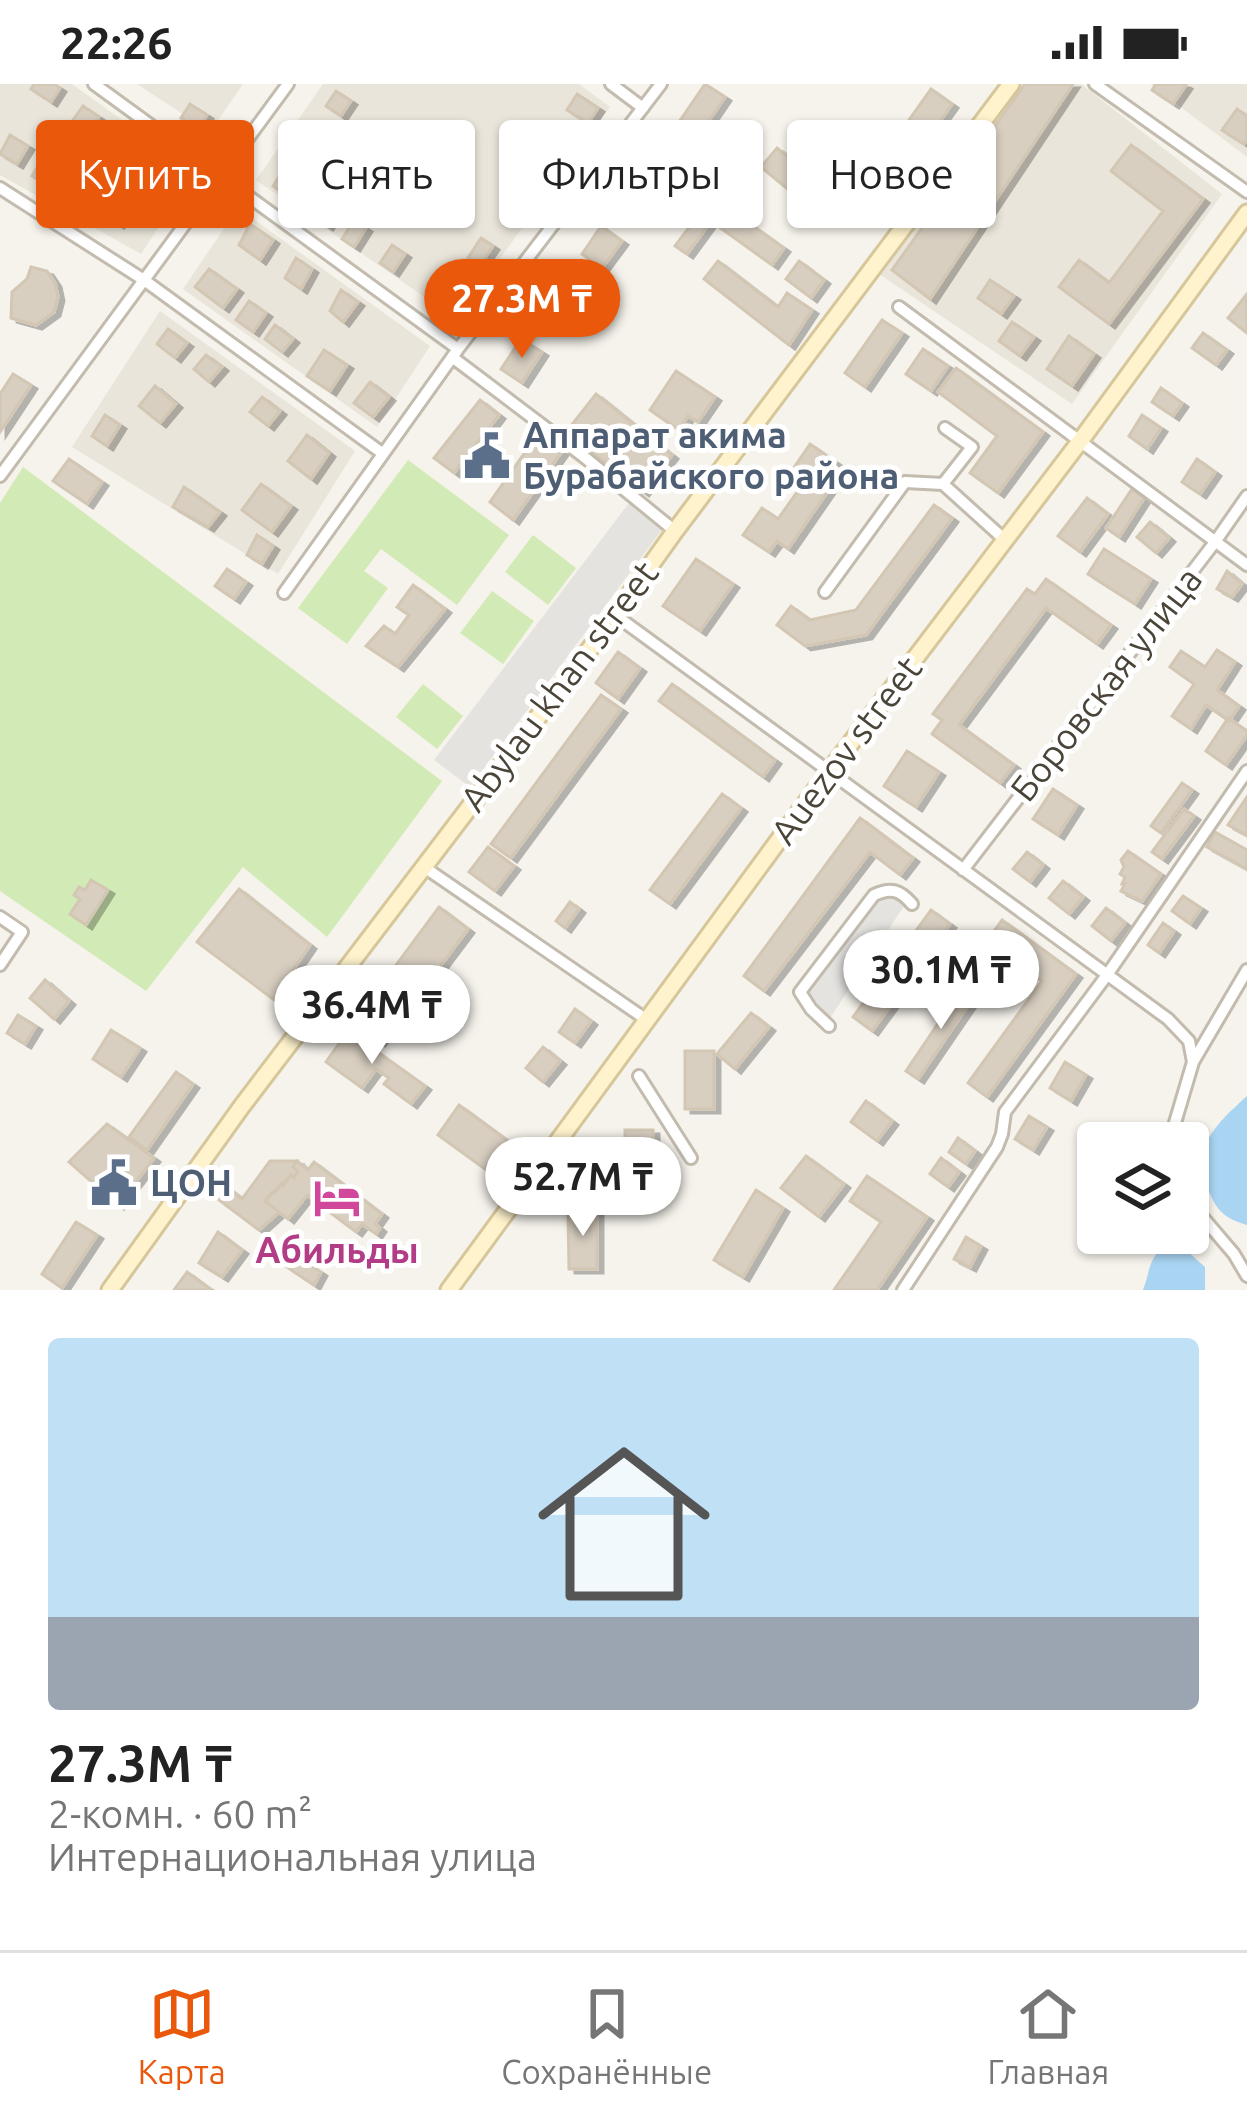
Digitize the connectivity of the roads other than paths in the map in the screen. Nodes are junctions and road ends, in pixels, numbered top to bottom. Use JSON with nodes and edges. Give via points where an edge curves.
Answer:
{"nodes":[{"id":1,"x":94,"y":84,"type":"edge"},
{"id":2,"x":288,"y":84,"type":"edge"},
{"id":3,"x":610,"y":84,"type":"edge"},
{"id":4,"x":662,"y":84,"type":"edge"},
{"id":5,"x":1011,"y":84,"type":"edge"},
{"id":6,"x":1095,"y":84,"type":"edge"},
{"id":7,"x":643,"y":108,"type":"junction"},
{"id":8,"x":144,"y":120,"type":"edge"},
{"id":9,"x":254,"y":132,"type":"edge"},
{"id":10,"x":0,"y":188,"type":"edge"},
{"id":11,"x":1247,"y":193,"type":"edge"},
{"id":12,"x":254,"y":200,"type":"edge"},
{"id":13,"x":1247,"y":214,"type":"edge"},
{"id":14,"x":184,"y":228,"type":"edge"},
{"id":15,"x":144,"y":280,"type":"junction"},
{"id":16,"x":899,"y":307,"type":"dead end"},
{"id":17,"x":455,"y":353,"type":"junction"},
{"id":18,"x":945,"y":428,"type":"dead end"},
{"id":19,"x":1081,"y":440,"type":"junction"},
{"id":20,"x":382,"y":453,"type":"junction"},
{"id":21,"x":0,"y":476,"type":"edge"},
{"id":22,"x":944,"y":484,"type":"junction"},
{"id":23,"x":1247,"y":496,"type":"edge"},
{"id":24,"x":675,"y":531,"type":"junction"},
{"id":25,"x":1005,"y":540,"type":"junction"},
{"id":26,"x":1215,"y":542,"type":"junction"},
{"id":27,"x":1247,"y":565,"type":"edge"},
{"id":28,"x":826,"y":592,"type":"dead end"},
{"id":29,"x":284,"y":593,"type":"dead end"},
{"id":30,"x":615,"y":615,"type":"junction"},
{"id":31,"x":1247,"y":771,"type":"edge"},
{"id":32,"x":828,"y":773,"type":"junction"},
{"id":33,"x":424,"y":867,"type":"junction"},
{"id":34,"x":963,"y":870,"type":"junction"},
{"id":35,"x":912,"y":904,"type":"dead end"},
{"id":36,"x":0,"y":917,"type":"edge"},
{"id":37,"x":0,"y":965,"type":"edge"},
{"id":38,"x":1247,"y":970,"type":"edge"},
{"id":39,"x":1107,"y":975,"type":"junction"},
{"id":40,"x":646,"y":1020,"type":"junction"},
{"id":41,"x":829,"y":1026,"type":"dead end"},
{"id":42,"x":1193,"y":1062,"type":"junction"},
{"id":43,"x":639,"y":1076,"type":"dead end"},
{"id":44,"x":1175,"y":1122,"type":"edge"},
{"id":45,"x":691,"y":1158,"type":"dead end"},
{"id":46,"x":1209,"y":1225,"type":"edge"},
{"id":47,"x":1247,"y":1276,"type":"edge"},
{"id":48,"x":110,"y":1290,"type":"edge"},
{"id":49,"x":449,"y":1290,"type":"edge"},
{"id":50,"x":903,"y":1290,"type":"edge"}],
"edges":[{"from":1,"to":8,"type":"street"},
{"from":2,"to":9,"type":"street"},
{"from":3,"to":7,"type":"street"},
{"from":4,"to":7,"type":"street"},
{"from":5,"to":24,"type":"street","name":"Abylau khan street"},
{"from":6,"to":11,"type":"street"},
{"from":7,"to":17,"type":"street"},
{"from":10,"to":15,"type":"street"},
{"from":12,"to":17,"type":"street"},
{"from":13,"to":19,"type":"street","name":"Auezov street"},
{"from":14,"to":15,"type":"street"},
{"from":15,"to":20,"type":"street"},
{"from":15,"to":21,"type":"street"},
{"from":16,"to":19,"type":"street"},
{"from":17,"to":20,"type":"street"},
{"from":17,"to":24,"type":"street"},
{"from":18,"to":22,"type":"street","via":[[972,447]]},
{"from":19,"to":25,"type":"street","name":"Auezov street"},
{"from":19,"to":26,"type":"street"},
{"from":20,"to":29,"type":"street"},
{"from":22,"to":25,"type":"street"},
{"from":22,"to":28,"type":"street","via":[[905,482]]},
{"from":23,"to":26,"type":"street","name":"Боровская улица"},
{"from":24,"to":30,"type":"street","name":"Abylau khan street"},
{"from":25,"to":32,"type":"street","name":"Auezov street"},
{"from":26,"to":27,"type":"street"},
{"from":26,"to":34,"type":"street","name":"Боровская улица"},
{"from":30,"to":32,"type":"street"},
{"from":30,"to":33,"type":"street","name":"Abylau khan street"},
{"from":31,"to":39,"type":"street"},
{"from":32,"to":34,"type":"street"},
{"from":32,"to":40,"type":"street","name":"Auezov street"},
{"from":33,"to":40,"type":"street"},
{"from":33,"to":48,"type":"street","name":"Abylau khan street"},
{"from":34,"to":39,"type":"street"},
{"from":35,"to":41,"type":"street","via":[[894,890],[874,895],[800,992]]},
{"from":36,"to":37,"type":"street","via":[[22,932]]},
{"from":38,"to":42,"type":"street"},
{"from":39,"to":42,"type":"street","via":[[1168,1018],[1189,1041]]},
{"from":39,"to":50,"type":"street","via":[[1005,1112],[997,1147]]},
{"from":40,"to":49,"type":"street","name":"Auezov street"},
{"from":42,"to":44,"type":"street"},
{"from":43,"to":45,"type":"street"},
{"from":46,"to":47,"type":"street"}]}
